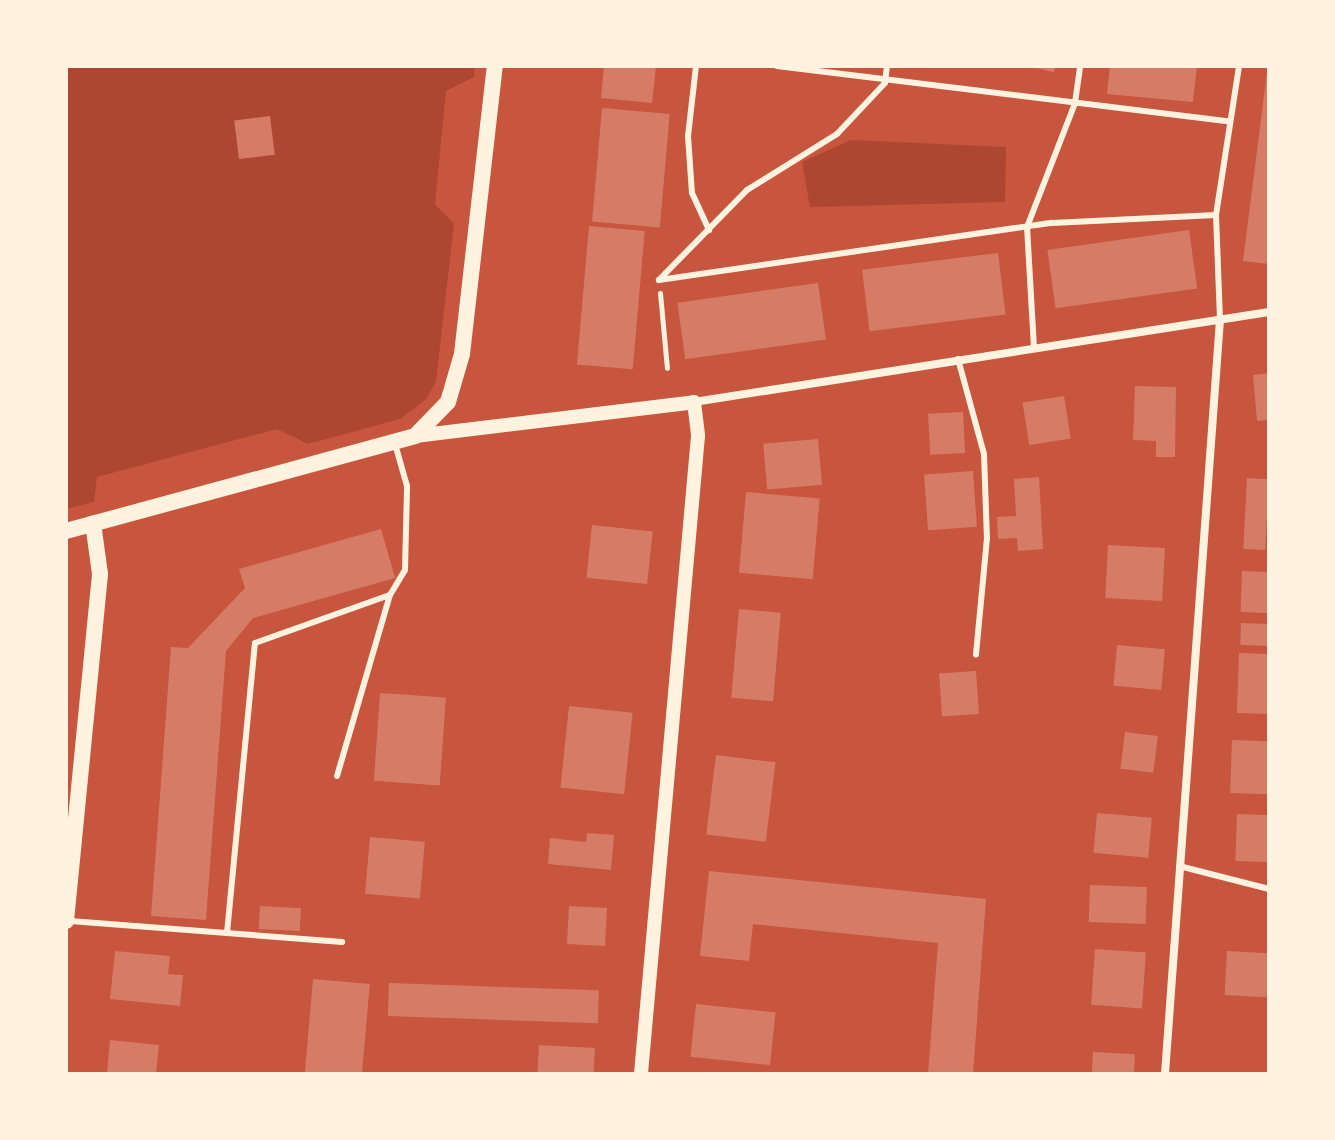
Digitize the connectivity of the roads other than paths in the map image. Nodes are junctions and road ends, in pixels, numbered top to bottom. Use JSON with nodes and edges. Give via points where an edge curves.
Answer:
{"nodes":[{"id":1,"x":495,"y":66,"type":"edge"},
{"id":2,"x":696,"y":66,"type":"edge"},
{"id":3,"x":777,"y":66,"type":"edge"},
{"id":4,"x":887,"y":66,"type":"edge"},
{"id":5,"x":1080,"y":66,"type":"edge"},
{"id":6,"x":1239,"y":66,"type":"edge"},
{"id":7,"x":885,"y":83,"type":"junction"},
{"id":8,"x":1075,"y":103,"type":"junction"},
{"id":9,"x":1230,"y":122,"type":"junction"},
{"id":10,"x":1216,"y":215,"type":"junction"},
{"id":11,"x":1027,"y":227,"type":"junction"},
{"id":12,"x":709,"y":230,"type":"junction"},
{"id":13,"x":1269,"y":312,"type":"edge"},
{"id":14,"x":1220,"y":320,"type":"junction"},
{"id":15,"x":1034,"y":348,"type":"junction"},
{"id":16,"x":958,"y":359,"type":"junction"},
{"id":17,"x":694,"y":402,"type":"junction"},
{"id":18,"x":415,"y":436,"type":"junction"},
{"id":19,"x":394,"y":442,"type":"junction"},
{"id":20,"x":93,"y":523,"type":"junction"},
{"id":21,"x":66,"y":531,"type":"edge"},
{"id":22,"x":390,"y":595,"type":"junction"},
{"id":23,"x":976,"y":654,"type":"dead end"},
{"id":24,"x":337,"y":776,"type":"dead end"},
{"id":25,"x":1179,"y":866,"type":"junction"},
{"id":26,"x":1269,"y":889,"type":"edge"},
{"id":27,"x":66,"y":921,"type":"edge"},
{"id":28,"x":227,"y":933,"type":"junction"},
{"id":29,"x":342,"y":942,"type":"dead end"},
{"id":30,"x":641,"y":1074,"type":"edge"},
{"id":31,"x":1165,"y":1074,"type":"edge"}],
"edges":[{"from":1,"to":18,"type":"main road","via":[[462,354],[448,402]]},
{"from":2,"to":12,"type":"lane","via":[[688,136],[692,193]]},
{"from":3,"to":7,"type":"lane"},
{"from":4,"to":7,"type":"lane"},
{"from":5,"to":8,"type":"lane"},
{"from":6,"to":9,"type":"lane"},
{"from":7,"to":8,"type":"lane"},
{"from":7,"to":12,"type":"lane","via":[[837,134],[747,190]]},
{"from":8,"to":9,"type":"lane"},
{"from":8,"to":11,"type":"lane"},
{"from":9,"to":10,"type":"lane"},
{"from":10,"to":11,"type":"lane"},
{"from":10,"to":14,"type":"lane"},
{"from":11,"to":12,"type":"lane","via":[[659,280]]},
{"from":11,"to":15,"type":"lane"},
{"from":13,"to":14,"type":"street"},
{"from":14,"to":15,"type":"street"},
{"from":14,"to":25,"type":"street"},
{"from":15,"to":16,"type":"street"},
{"from":16,"to":17,"type":"street"},
{"from":16,"to":23,"type":"lane","via":[[984,454],[987,538]]},
{"from":17,"to":18,"type":"street"},
{"from":17,"to":30,"type":"street","via":[[698,436]]},
{"from":18,"to":19,"type":"main road"},
{"from":19,"to":20,"type":"main road"},
{"from":19,"to":22,"type":"lane","via":[[407,486],[406,556]]},
{"from":20,"to":21,"type":"main road"},
{"from":20,"to":27,"type":"main road","via":[[100,574]]},
{"from":22,"to":24,"type":"lane"},
{"from":22,"to":28,"type":"lane","via":[[255,643]]},
{"from":25,"to":26,"type":"lane"},
{"from":25,"to":31,"type":"street"},
{"from":27,"to":28,"type":"lane"},
{"from":28,"to":29,"type":"lane"}]}
